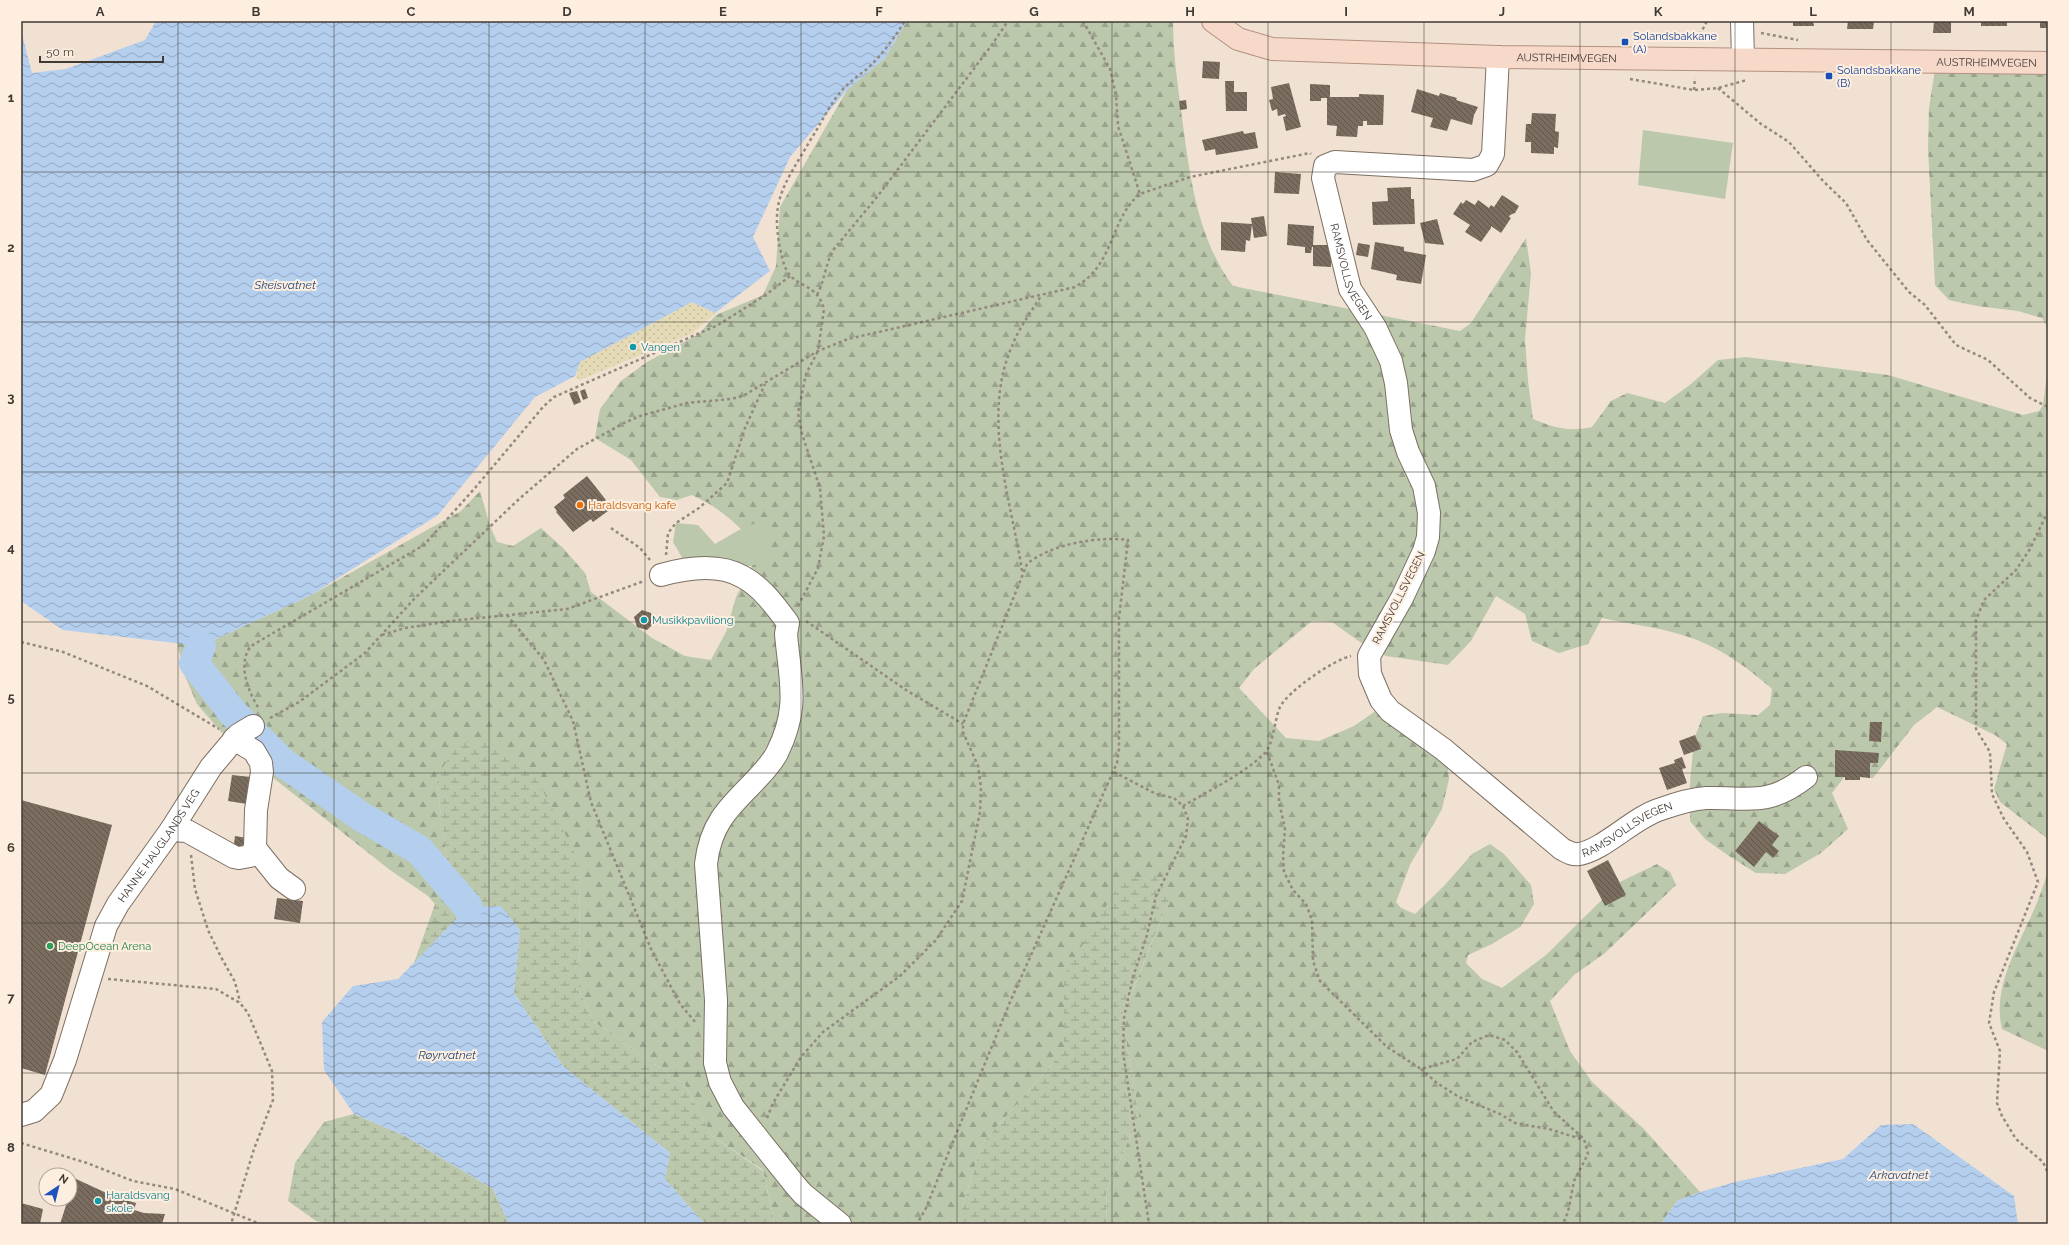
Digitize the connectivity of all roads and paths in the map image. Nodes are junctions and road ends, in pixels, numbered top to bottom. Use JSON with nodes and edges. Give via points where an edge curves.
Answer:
{"nodes":[{"id":1,"x":905,"y":21,"type":"edge"},
{"id":2,"x":1008,"y":21,"type":"edge"},
{"id":3,"x":1083,"y":21,"type":"edge"},
{"id":4,"x":1213,"y":21,"type":"edge"},
{"id":5,"x":1707,"y":21,"type":"edge"},
{"id":6,"x":1742,"y":21,"type":"edge"},
{"id":7,"x":1697,"y":41,"type":"dead end"},
{"id":8,"x":1498,"y":57,"type":"junction"},
{"id":9,"x":2048,"y":63,"type":"edge"},
{"id":10,"x":1748,"y":68,"type":"junction"},
{"id":11,"x":1622,"y":78,"type":"dead end"},
{"id":12,"x":1718,"y":88,"type":"junction"},
{"id":13,"x":1325,"y":166,"type":"junction"},
{"id":14,"x":1140,"y":194,"type":"junction"},
{"id":15,"x":790,"y":276,"type":"junction"},
{"id":16,"x":817,"y":295,"type":"junction"},
{"id":17,"x":1042,"y":295,"type":"junction"},
{"id":18,"x":818,"y":351,"type":"junction"},
{"id":19,"x":765,"y":383,"type":"junction"},
{"id":20,"x":2048,"y":407,"type":"edge"},
{"id":21,"x":2048,"y":511,"type":"edge"},
{"id":22,"x":611,"y":528,"type":"dead end"},
{"id":23,"x":1022,"y":571,"type":"junction"},
{"id":24,"x":661,"y":574,"type":"junction"},
{"id":25,"x":507,"y":615,"type":"junction"},
{"id":26,"x":791,"y":618,"type":"junction"},
{"id":27,"x":382,"y":635,"type":"junction"},
{"id":28,"x":21,"y":642,"type":"edge"},
{"id":29,"x":1369,"y":656,"type":"junction"},
{"id":30,"x":963,"y":724,"type":"junction"},
{"id":31,"x":247,"y":726,"type":"junction"},
{"id":32,"x":1267,"y":752,"type":"junction"},
{"id":33,"x":1114,"y":772,"type":"junction"},
{"id":34,"x":1806,"y":777,"type":"dead end"},
{"id":35,"x":1183,"y":806,"type":"junction"},
{"id":36,"x":179,"y":830,"type":"junction"},
{"id":37,"x":255,"y":848,"type":"junction"},
{"id":38,"x":294,"y":889,"type":"dead end"},
{"id":39,"x":91,"y":975,"type":"junction"},
{"id":40,"x":240,"y":1003,"type":"junction"},
{"id":41,"x":716,"y":1045,"type":"junction"},
{"id":42,"x":1421,"y":1069,"type":"junction"},
{"id":43,"x":21,"y":1115,"type":"edge"},
{"id":44,"x":759,"y":1137,"type":"junction"},
{"id":45,"x":1584,"y":1139,"type":"junction"},
{"id":46,"x":21,"y":1143,"type":"edge"},
{"id":47,"x":2048,"y":1173,"type":"edge"},
{"id":48,"x":234,"y":1213,"type":"junction"},
{"id":49,"x":231,"y":1224,"type":"edge"},
{"id":50,"x":260,"y":1224,"type":"edge"},
{"id":51,"x":840,"y":1224,"type":"edge"},
{"id":52,"x":917,"y":1224,"type":"edge"},
{"id":53,"x":1149,"y":1224,"type":"edge"},
{"id":54,"x":1563,"y":1224,"type":"edge"}],
"edges":[{"from":1,"to":15,"type":"path","via":[[876,60],[835,98],[784,185],[777,209],[777,232]]},
{"from":2,"to":16,"type":"path","via":[[877,197],[834,249],[826,263]]},
{"from":3,"to":14,"type":"path","via":[[1110,69],[1116,95],[1118,126]]},
{"from":4,"to":8,"type":"main road","name":"AUSTRHEIMVEGEN","via":[[1238,39],[1272,49]]},
{"from":5,"to":7,"type":"path"},
{"from":6,"to":10,"type":"street"},
{"from":8,"to":10,"type":"main road","name":"AUSTRHEIMVEGEN"},
{"from":8,"to":13,"type":"street","via":[[1493,154],[1487,165],[1473,170],[1335,162]]},
{"from":9,"to":10,"type":"main road","name":"AUSTRHEIMVEGEN"},
{"from":10,"to":12,"type":"path"},
{"from":11,"to":12,"type":"path","via":[[1694,90]]},
{"from":12,"to":20,"type":"path","via":[[1761,124],[1790,142],[1846,203],[1867,240],[1909,292],[1925,305],[1956,345],[1988,360],[2030,398]]},
{"from":13,"to":14,"type":"path","via":[[1310,153],[1190,177]]},
{"from":13,"to":29,"type":"street","name":"RAMSVOLLSVEGEN","via":[[1323,178],[1350,289],[1375,327],[1391,361],[1401,430],[1424,486],[1429,514],[1428,537],[1418,564]]},
{"from":14,"to":17,"type":"path","via":[[1130,205],[1101,264],[1090,278],[1075,287]]},
{"from":15,"to":16,"type":"path"},
{"from":15,"to":31,"type":"path","via":[[768,294],[718,325],[554,397],[424,545],[251,646],[245,655],[244,666],[251,696]]},
{"from":16,"to":18,"type":"path","via":[[824,309]]},
{"from":17,"to":18,"type":"path","via":[[848,339]]},
{"from":17,"to":23,"type":"path","via":[[1012,346],[1002,376],[999,403],[1000,446]]},
{"from":18,"to":19,"type":"path"},
{"from":18,"to":26,"type":"path","via":[[806,374],[798,413],[802,434],[820,488],[824,536],[818,568]]},
{"from":19,"to":24,"type":"path","via":[[745,428],[727,483],[676,523],[668,533],[668,547]]},
{"from":19,"to":27,"type":"path","via":[[736,399],[687,403],[640,416],[582,445],[518,500],[415,598]]},
{"from":21,"to":47,"type":"path","via":[[2030,549],[2016,570],[1984,600],[1976,620],[1976,729],[1990,752],[1992,794],[2004,819],[2028,852],[2038,882],[1994,992],[1989,1023],[2000,1051],[1997,1103],[2016,1139],[2043,1162]]},
{"from":22,"to":24,"type":"path","via":[[640,548]]},
{"from":23,"to":30,"type":"path","via":[[1004,624]]},
{"from":23,"to":33,"type":"path","via":[[1033,559],[1070,544],[1128,540],[1119,618],[1119,748]]},
{"from":24,"to":25,"type":"path","via":[[567,609]]},
{"from":24,"to":26,"type":"street","via":[[686,568],[720,570],[743,576]]},
{"from":25,"to":27,"type":"path","via":[[426,624]]},
{"from":25,"to":41,"type":"path","via":[[544,660],[573,721],[591,802],[651,949],[680,1004]]},
{"from":26,"to":30,"type":"path"},
{"from":26,"to":41,"type":"street","via":[[786,634],[793,698],[784,736],[770,765],[730,807],[715,828],[708,845],[706,864],[716,1000]]},
{"from":27,"to":31,"type":"path","via":[[365,653],[299,702]]},
{"from":28,"to":31,"type":"path","via":[[63,652]]},
{"from":29,"to":32,"type":"path","via":[[1352,656],[1331,663],[1290,696],[1281,706]]},
{"from":29,"to":34,"type":"street","name":"RAMSVOLLSVEGEN","via":[[1370,674],[1381,700],[1390,711],[1425,735],[1562,849],[1573,854],[1582,854],[1593,849],[1635,821],[1660,809],[1705,798],[1763,799],[1793,787]]},
{"from":30,"to":44,"type":"path","via":[[963,732],[978,766],[981,788],[980,812],[962,901],[936,940],[900,976],[823,1032],[800,1057],[773,1103]]},
{"from":31,"to":36,"type":"street","name":"HANNE HAUGLANDS VEG","via":[[211,767]]},
{"from":31,"to":37,"type":"street","via":[[262,772],[256,810]]},
{"from":32,"to":35,"type":"path"},
{"from":32,"to":42,"type":"path","via":[[1279,785],[1279,802],[1285,830],[1282,856],[1284,872],[1293,890],[1306,904],[1312,920],[1313,962],[1320,981],[1387,1047]]},
{"from":33,"to":35,"type":"path","via":[[1156,794],[1174,798]]},
{"from":33,"to":52,"type":"path","via":[[1010,1002],[926,1208]]},
{"from":35,"to":53,"type":"path","via":[[1188,819],[1186,836],[1156,896],[1147,936],[1132,977],[1124,1017],[1123,1052]]},
{"from":36,"to":37,"type":"street","via":[[239,858],[250,856]]},
{"from":36,"to":39,"type":"street","name":"HANNE HAUGLANDS VEG","via":[[118,904],[106,926]]},
{"from":36,"to":40,"type":"path","via":[[208,930],[235,982]]},
{"from":37,"to":38,"type":"street","via":[[279,878]]},
{"from":39,"to":40,"type":"path","via":[[116,981],[216,990]]},
{"from":39,"to":43,"type":"street","name":"HANNE HAUGLANDS VEG","via":[[65,1060],[51,1095],[34,1111]]},
{"from":40,"to":48,"type":"path","via":[[248,1013],[272,1071],[274,1085],[273,1100]]},
{"from":41,"to":44,"type":"street","via":[[715,1063],[726,1096]]},
{"from":42,"to":45,"type":"path","via":[[1459,1097],[1515,1123]]},
{"from":42,"to":45,"type":"path","via":[[1456,1059],[1472,1042],[1489,1035],[1505,1040],[1517,1052],[1554,1112]]},
{"from":44,"to":51,"type":"street","via":[[803,1194]]},
{"from":45,"to":54,"type":"path","via":[[1588,1154],[1574,1181]]},
{"from":46,"to":48,"type":"path","via":[[133,1180],[175,1189]]},
{"from":48,"to":49,"type":"path"},
{"from":48,"to":50,"type":"path"}]}
